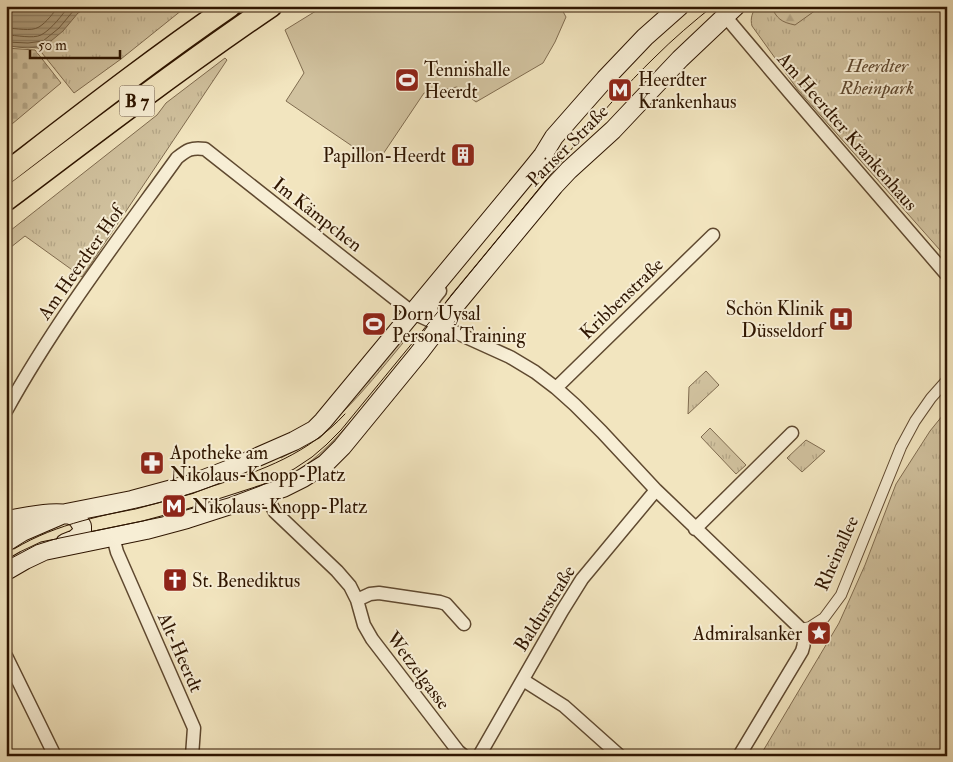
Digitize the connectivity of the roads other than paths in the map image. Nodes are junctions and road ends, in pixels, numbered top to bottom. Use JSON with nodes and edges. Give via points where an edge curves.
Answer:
{"nodes":[{"id":1,"x":202,"y":6,"type":"edge"},
{"id":2,"x":230,"y":6,"type":"edge"},
{"id":3,"x":271,"y":6,"type":"edge"},
{"id":4,"x":680,"y":6,"type":"edge"},
{"id":5,"x":731,"y":11,"type":"edge"},
{"id":6,"x":78,"y":118,"type":"junction"},
{"id":7,"x":197,"y":148,"type":"joint"},
{"id":8,"x":6,"y":173,"type":"edge"},
{"id":9,"x":6,"y":200,"type":"edge"},
{"id":10,"x":712,"y":235,"type":"dead end"},
{"id":11,"x":448,"y":271,"type":"junction"},
{"id":12,"x":944,"y":272,"type":"edge"},
{"id":13,"x":413,"y":313,"type":"junction"},
{"id":14,"x":441,"y":325,"type":"junction"},
{"id":15,"x":947,"y":380,"type":"edge"},
{"id":16,"x":556,"y":388,"type":"junction"},
{"id":17,"x":6,"y":410,"type":"edge"},
{"id":18,"x":792,"y":433,"type":"dead end"},
{"id":19,"x":656,"y":490,"type":"junction"},
{"id":20,"x":265,"y":494,"type":"junction"},
{"id":21,"x":66,"y":514,"type":"junction"},
{"id":22,"x":6,"y":520,"type":"edge"},
{"id":23,"x":695,"y":529,"type":"junction"},
{"id":24,"x":113,"y":537,"type":"junction"},
{"id":25,"x":6,"y":542,"type":"edge"},
{"id":26,"x":44,"y":551,"type":"junction"},
{"id":27,"x":6,"y":570,"type":"edge"},
{"id":28,"x":357,"y":600,"type":"junction"},
{"id":29,"x":464,"y":624,"type":"dead end"},
{"id":30,"x":801,"y":629,"type":"junction"},
{"id":31,"x":6,"y":656,"type":"edge"},
{"id":32,"x":522,"y":680,"type":"junction"},
{"id":33,"x":55,"y":756,"type":"edge"},
{"id":34,"x":192,"y":756,"type":"edge"},
{"id":35,"x":464,"y":756,"type":"edge"},
{"id":36,"x":479,"y":756,"type":"edge"},
{"id":37,"x":620,"y":756,"type":"edge"},
{"id":38,"x":739,"y":756,"type":"edge"}],
"edges":[{"from":1,"to":6,"type":"highway"},
{"from":2,"to":6,"type":"highway","number":"B 7"},
{"from":3,"to":9,"type":"highway","number":"B 7"},
{"from":4,"to":11,"type":"main road","name":"Pariser Straße","via":[[627,55],[587,99]]},
{"from":5,"to":12,"type":"street","name":"Am Heerdter Krankenhaus","via":[[790,93]]},
{"from":5,"to":14,"type":"main road","name":"Pariser Straße","via":[[554,186]]},
{"from":6,"to":8,"type":"highway","number":"B 7"},
{"from":7,"to":13,"type":"street","name":"Im Kämpchen","via":[[212,154]]},
{"from":7,"to":17,"type":"street","name":"Am Heerdter Hof","via":[[187,150],[177,158],[81,293]]},
{"from":10,"to":16,"type":"street","name":"Kribbenstraße"},
{"from":11,"to":13,"type":"main road","name":"Pariser Straße"},
{"from":11,"to":14,"type":"street","name":"Pariser Straße","via":[[444,285],[431,305]]},
{"from":13,"to":14,"type":"street"},
{"from":13,"to":21,"type":"main road","via":[[322,422],[304,436],[191,484]]},
{"from":14,"to":16,"type":"street","via":[[510,357]]},
{"from":14,"to":20,"type":"main road","via":[[325,464],[290,485]]},
{"from":15,"to":30,"type":"street","name":"Rheinallee","via":[[915,420],[901,447],[841,595],[824,618]]},
{"from":16,"to":19,"type":"street"},
{"from":18,"to":23,"type":"street"},
{"from":19,"to":23,"type":"street"},
{"from":19,"to":32,"type":"street","name":"Baldurstraße","via":[[582,580]]},
{"from":20,"to":24,"type":"main road","via":[[186,519]]},
{"from":20,"to":28,"type":"street","name":"Wetzelgasse","via":[[275,512],[337,571]]},
{"from":21,"to":22,"type":"main road"},
{"from":21,"to":25,"type":"main road"},
{"from":21,"to":26,"type":"main road","via":[[75,516],[82,526],[82,533],[75,540]]},
{"from":23,"to":30,"type":"street"},
{"from":24,"to":26,"type":"main road"},
{"from":24,"to":34,"type":"street","name":"Alt-Heerdt","via":[[194,728]]},
{"from":26,"to":27,"type":"main road"},
{"from":28,"to":29,"type":"street","via":[[380,593],[440,602],[446,604]]},
{"from":28,"to":35,"type":"street","name":"Wetzelgasse","via":[[372,639]]},
{"from":30,"to":38,"type":"street","via":[[804,635],[802,651]]},
{"from":31,"to":33,"type":"street"},
{"from":32,"to":36,"type":"street","name":"Baldurstraße"},
{"from":32,"to":37,"type":"street","via":[[564,706]]}]}
